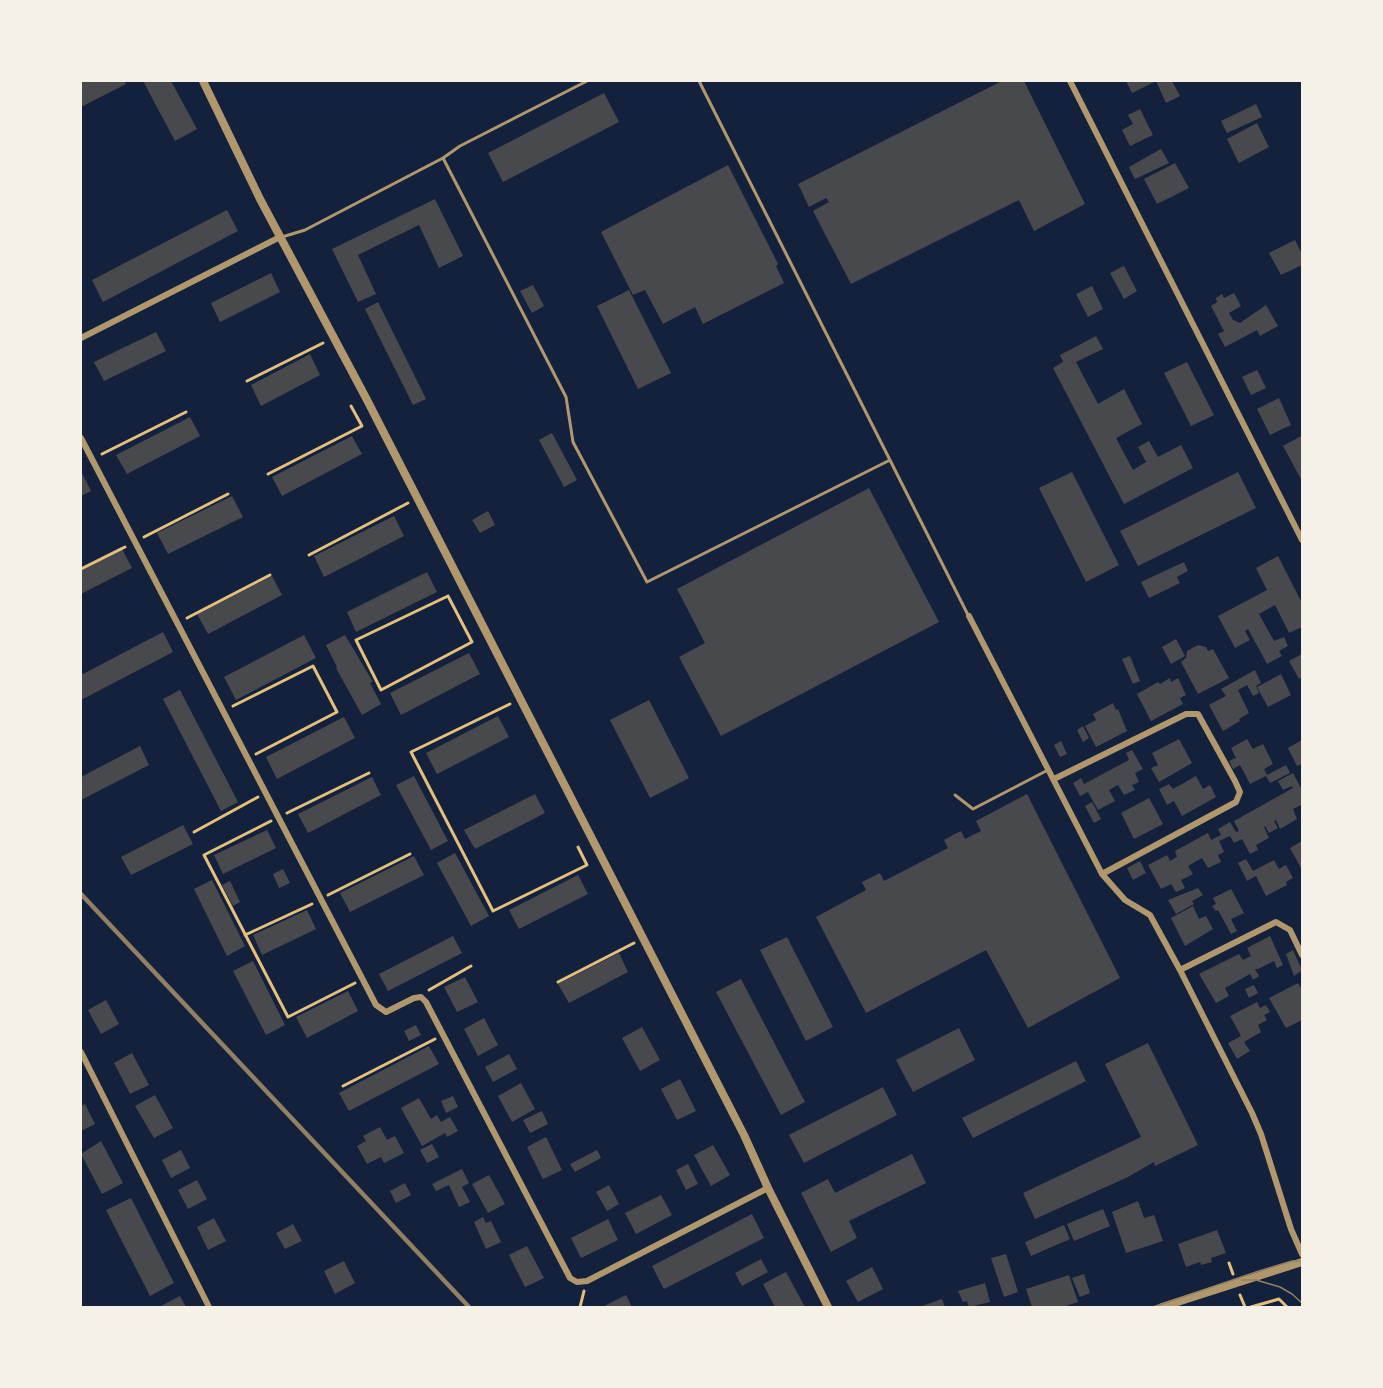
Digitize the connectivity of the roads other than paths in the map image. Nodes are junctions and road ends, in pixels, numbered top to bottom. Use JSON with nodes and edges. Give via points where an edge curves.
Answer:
{"nodes":[{"id":1,"x":203,"y":81,"type":"edge"},
{"id":2,"x":587,"y":81,"type":"edge"},
{"id":3,"x":699,"y":81,"type":"edge"},
{"id":4,"x":1070,"y":81,"type":"edge"},
{"id":5,"x":443,"y":158,"type":"junction"},
{"id":6,"x":280,"y":237,"type":"junction"},
{"id":7,"x":81,"y":338,"type":"edge"},
{"id":8,"x":81,"y":438,"type":"edge"},
{"id":9,"x":890,"y":460,"type":"junction"},
{"id":10,"x":1302,"y":540,"type":"edge"},
{"id":11,"x":969,"y":616,"type":"joint"},
{"id":12,"x":1050,"y":769,"type":"junction"},
{"id":13,"x":1054,"y":779,"type":"junction"},
{"id":14,"x":955,"y":795,"type":"dead end"},
{"id":15,"x":1102,"y":874,"type":"junction"},
{"id":16,"x":1302,"y":955,"type":"edge"},
{"id":17,"x":1180,"y":970,"type":"junction"},
{"id":18,"x":81,"y":1052,"type":"edge"},
{"id":19,"x":768,"y":1188,"type":"junction"},
{"id":20,"x":1302,"y":1254,"type":"edge"},
{"id":21,"x":1302,"y":1262,"type":"edge"},
{"id":22,"x":209,"y":1307,"type":"edge"},
{"id":23,"x":828,"y":1307,"type":"edge"},
{"id":24,"x":1162,"y":1307,"type":"edge"}],
"edges":[{"from":1,"to":6,"type":"street"},
{"from":2,"to":5,"type":"lane"},
{"from":3,"to":9,"type":"lane"},
{"from":4,"to":10,"type":"street"},
{"from":5,"to":6,"type":"lane","via":[[305,230]]},
{"from":5,"to":9,"type":"lane","via":[[566,398],[573,442],[647,582]]},
{"from":6,"to":7,"type":"street"},
{"from":6,"to":19,"type":"street"},
{"from":8,"to":19,"type":"street","via":[[376,1005],[386,1012],[414,998],[421,997],[426,1002],[570,1278],[587,1281]]},
{"from":9,"to":11,"type":"lane"},
{"from":11,"to":12,"type":"street"},
{"from":12,"to":13,"type":"street"},
{"from":12,"to":14,"type":"lane","via":[[973,809]]},
{"from":13,"to":15,"type":"street"},
{"from":13,"to":15,"type":"street","via":[[1186,714],[1197,714],[1235,781],[1240,792],[1236,802]]},
{"from":15,"to":17,"type":"street","via":[[1125,900],[1150,915]]},
{"from":16,"to":17,"type":"street","via":[[1290,930],[1276,922]]},
{"from":17,"to":20,"type":"street","via":[[1252,1113]]},
{"from":18,"to":22,"type":"street"},
{"from":19,"to":23,"type":"street"},
{"from":21,"to":24,"type":"street"}]}
